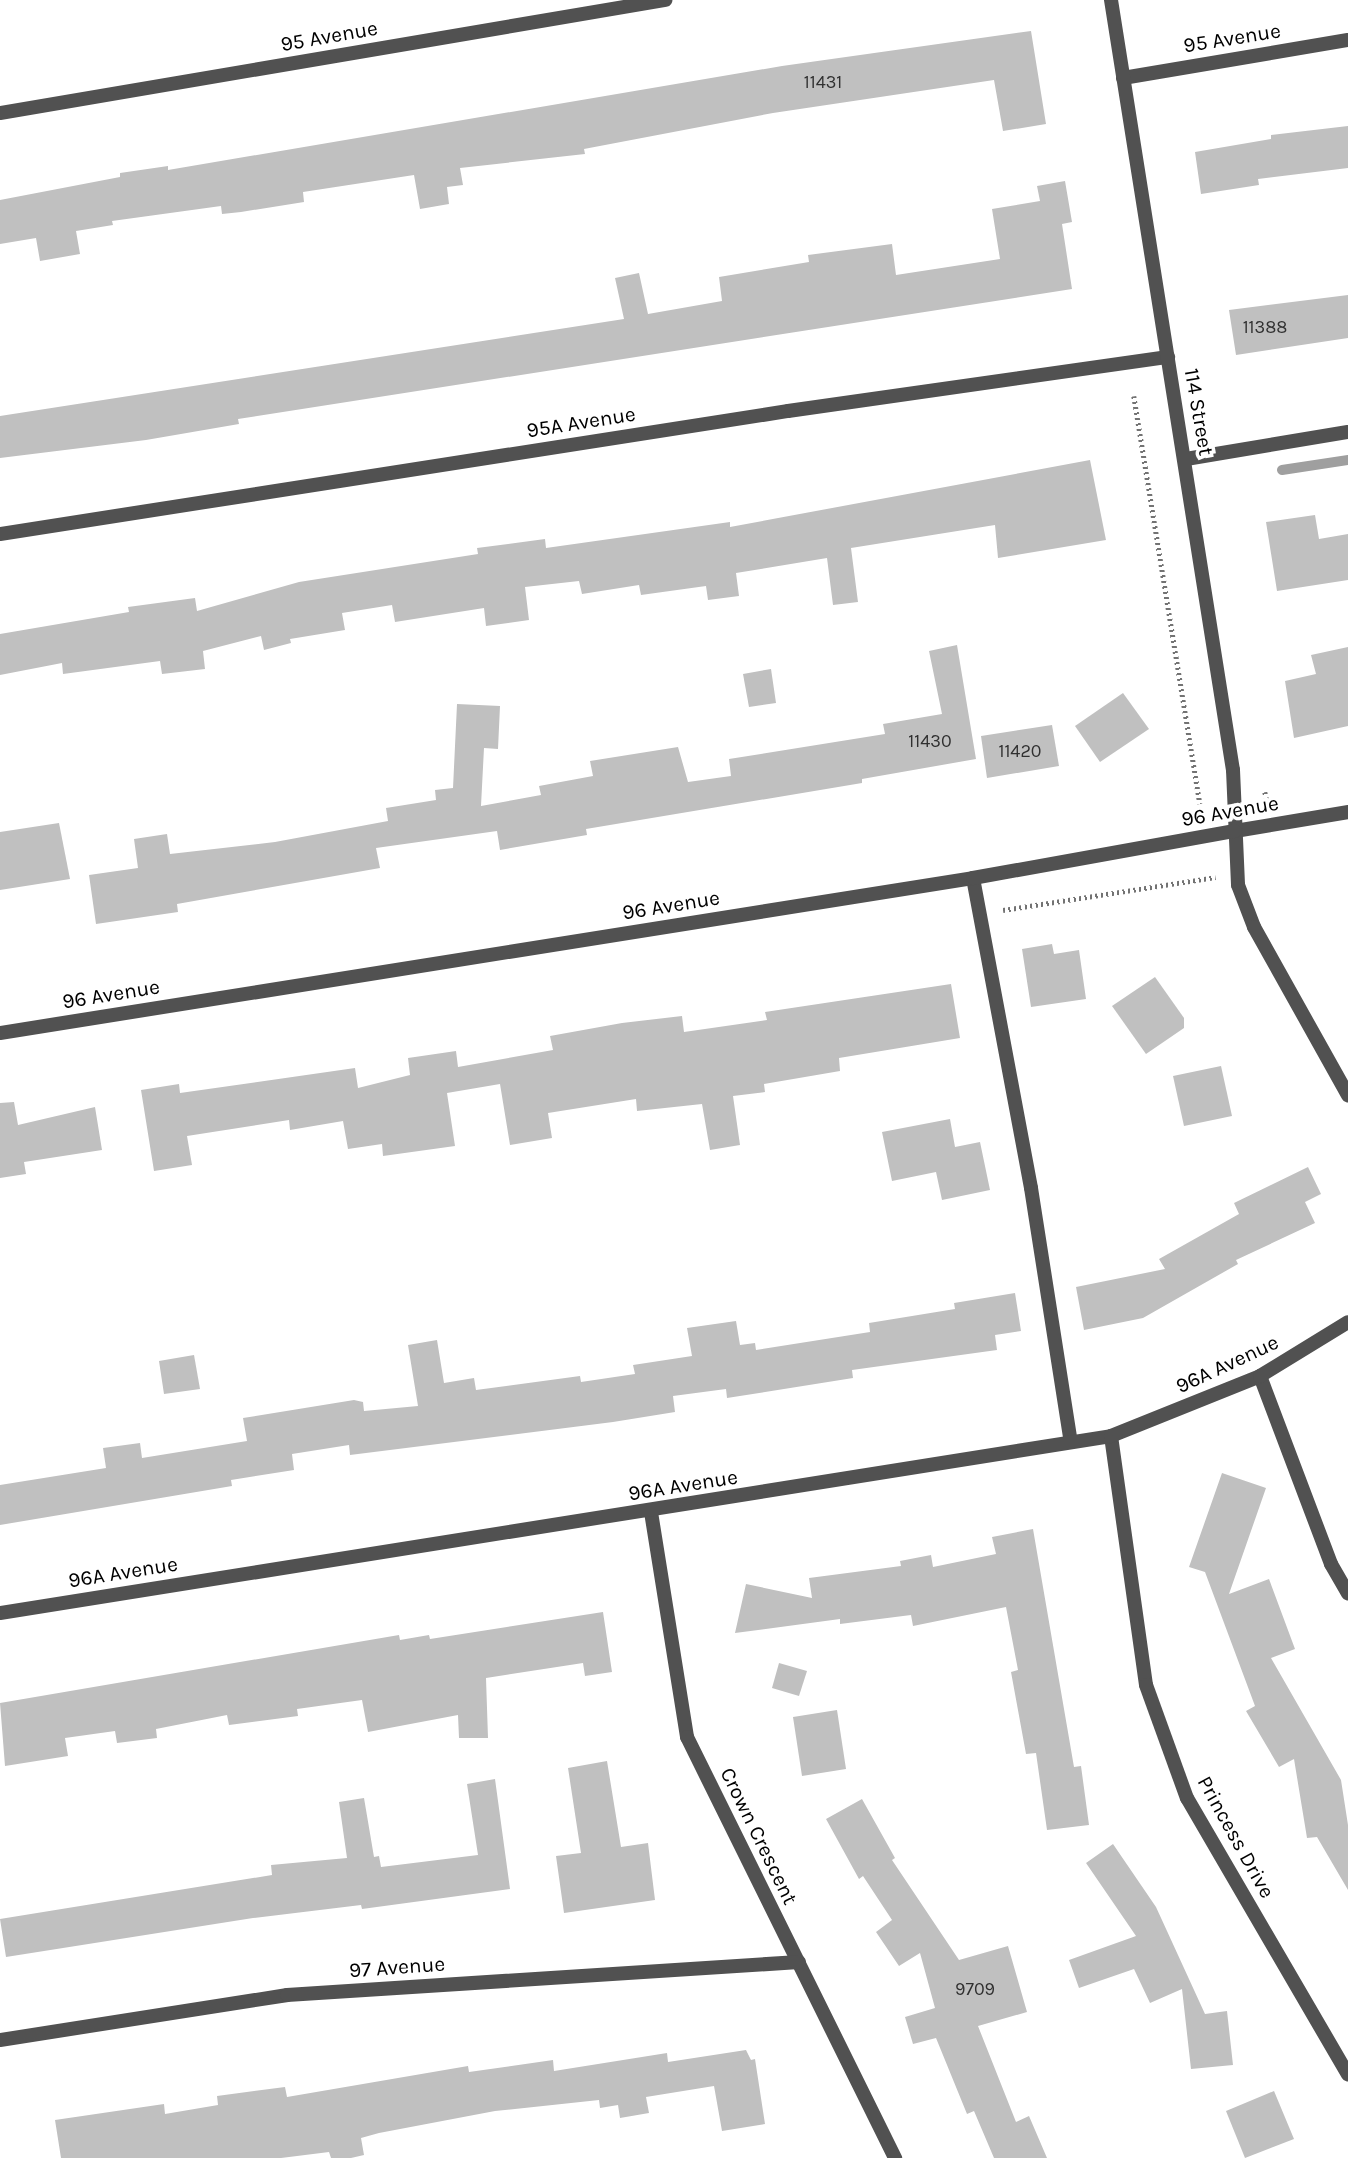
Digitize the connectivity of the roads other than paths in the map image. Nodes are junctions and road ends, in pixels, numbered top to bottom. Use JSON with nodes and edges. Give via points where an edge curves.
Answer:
{"nodes":[{"id":1,"x":665,"y":0,"type":"edge"},
{"id":2,"x":1111,"y":0,"type":"edge"},
{"id":3,"x":1348,"y":40,"type":"edge"},
{"id":4,"x":1123,"y":78,"type":"junction"},
{"id":5,"x":0,"y":113,"type":"edge"},
{"id":6,"x":1168,"y":357,"type":"junction"},
{"id":7,"x":1348,"y":432,"type":"edge"},
{"id":8,"x":1186,"y":459,"type":"junction"},
{"id":9,"x":0,"y":534,"type":"edge"},
{"id":10,"x":1348,"y":812,"type":"edge"},
{"id":11,"x":1235,"y":831,"type":"junction"},
{"id":12,"x":973,"y":878,"type":"junction"},
{"id":13,"x":0,"y":1033,"type":"edge"},
{"id":14,"x":1348,"y":1095,"type":"edge"},
{"id":15,"x":1348,"y":1322,"type":"edge"},
{"id":16,"x":1260,"y":1376,"type":"junction"},
{"id":17,"x":1111,"y":1436,"type":"junction"},
{"id":18,"x":1071,"y":1441,"type":"junction"},
{"id":19,"x":652,"y":1512,"type":"junction"},
{"id":20,"x":1348,"y":1594,"type":"edge"},
{"id":21,"x":0,"y":1613,"type":"edge"},
{"id":22,"x":799,"y":1962,"type":"junction"},
{"id":23,"x":0,"y":2040,"type":"edge"},
{"id":24,"x":1348,"y":2074,"type":"edge"},
{"id":25,"x":895,"y":2158,"type":"edge"}],
"edges":[{"from":1,"to":5,"type":"street","name":"95 Avenue"},
{"from":2,"to":4,"type":"street","name":"114 Street"},
{"from":3,"to":4,"type":"street","name":"95 Avenue"},
{"from":4,"to":6,"type":"street","name":"114 Street"},
{"from":6,"to":8,"type":"street","name":"114 Street"},
{"from":6,"to":9,"type":"street","name":"95A Avenue","via":[[788,411]]},
{"from":7,"to":8,"type":"street"},
{"from":8,"to":11,"type":"street","name":"114 Street","via":[[1233,770]]},
{"from":10,"to":11,"type":"street","name":"96 Avenue"},
{"from":11,"to":12,"type":"street","name":"96 Avenue"},
{"from":11,"to":14,"type":"street","name":"114 Street","via":[[1236,872],[1254,927]]},
{"from":12,"to":13,"type":"street","name":"96 Avenue"},
{"from":12,"to":18,"type":"street","via":[[1031,1188]]},
{"from":15,"to":16,"type":"street","name":"96A Avenue"},
{"from":16,"to":17,"type":"street","name":"96A Avenue"},
{"from":16,"to":20,"type":"street","via":[[1331,1564]]},
{"from":17,"to":18,"type":"street","name":"96A Avenue"},
{"from":17,"to":24,"type":"street","name":"Princess Drive","via":[[1146,1685],[1187,1798]]},
{"from":18,"to":19,"type":"street","name":"96A Avenue"},
{"from":19,"to":21,"type":"street","name":"96A Avenue"},
{"from":19,"to":22,"type":"street","name":"Crown Crescent","via":[[687,1737]]},
{"from":22,"to":23,"type":"street","name":"97 Avenue","via":[[286,1995]]},
{"from":22,"to":25,"type":"street","name":"Crown Crescent"}]}
